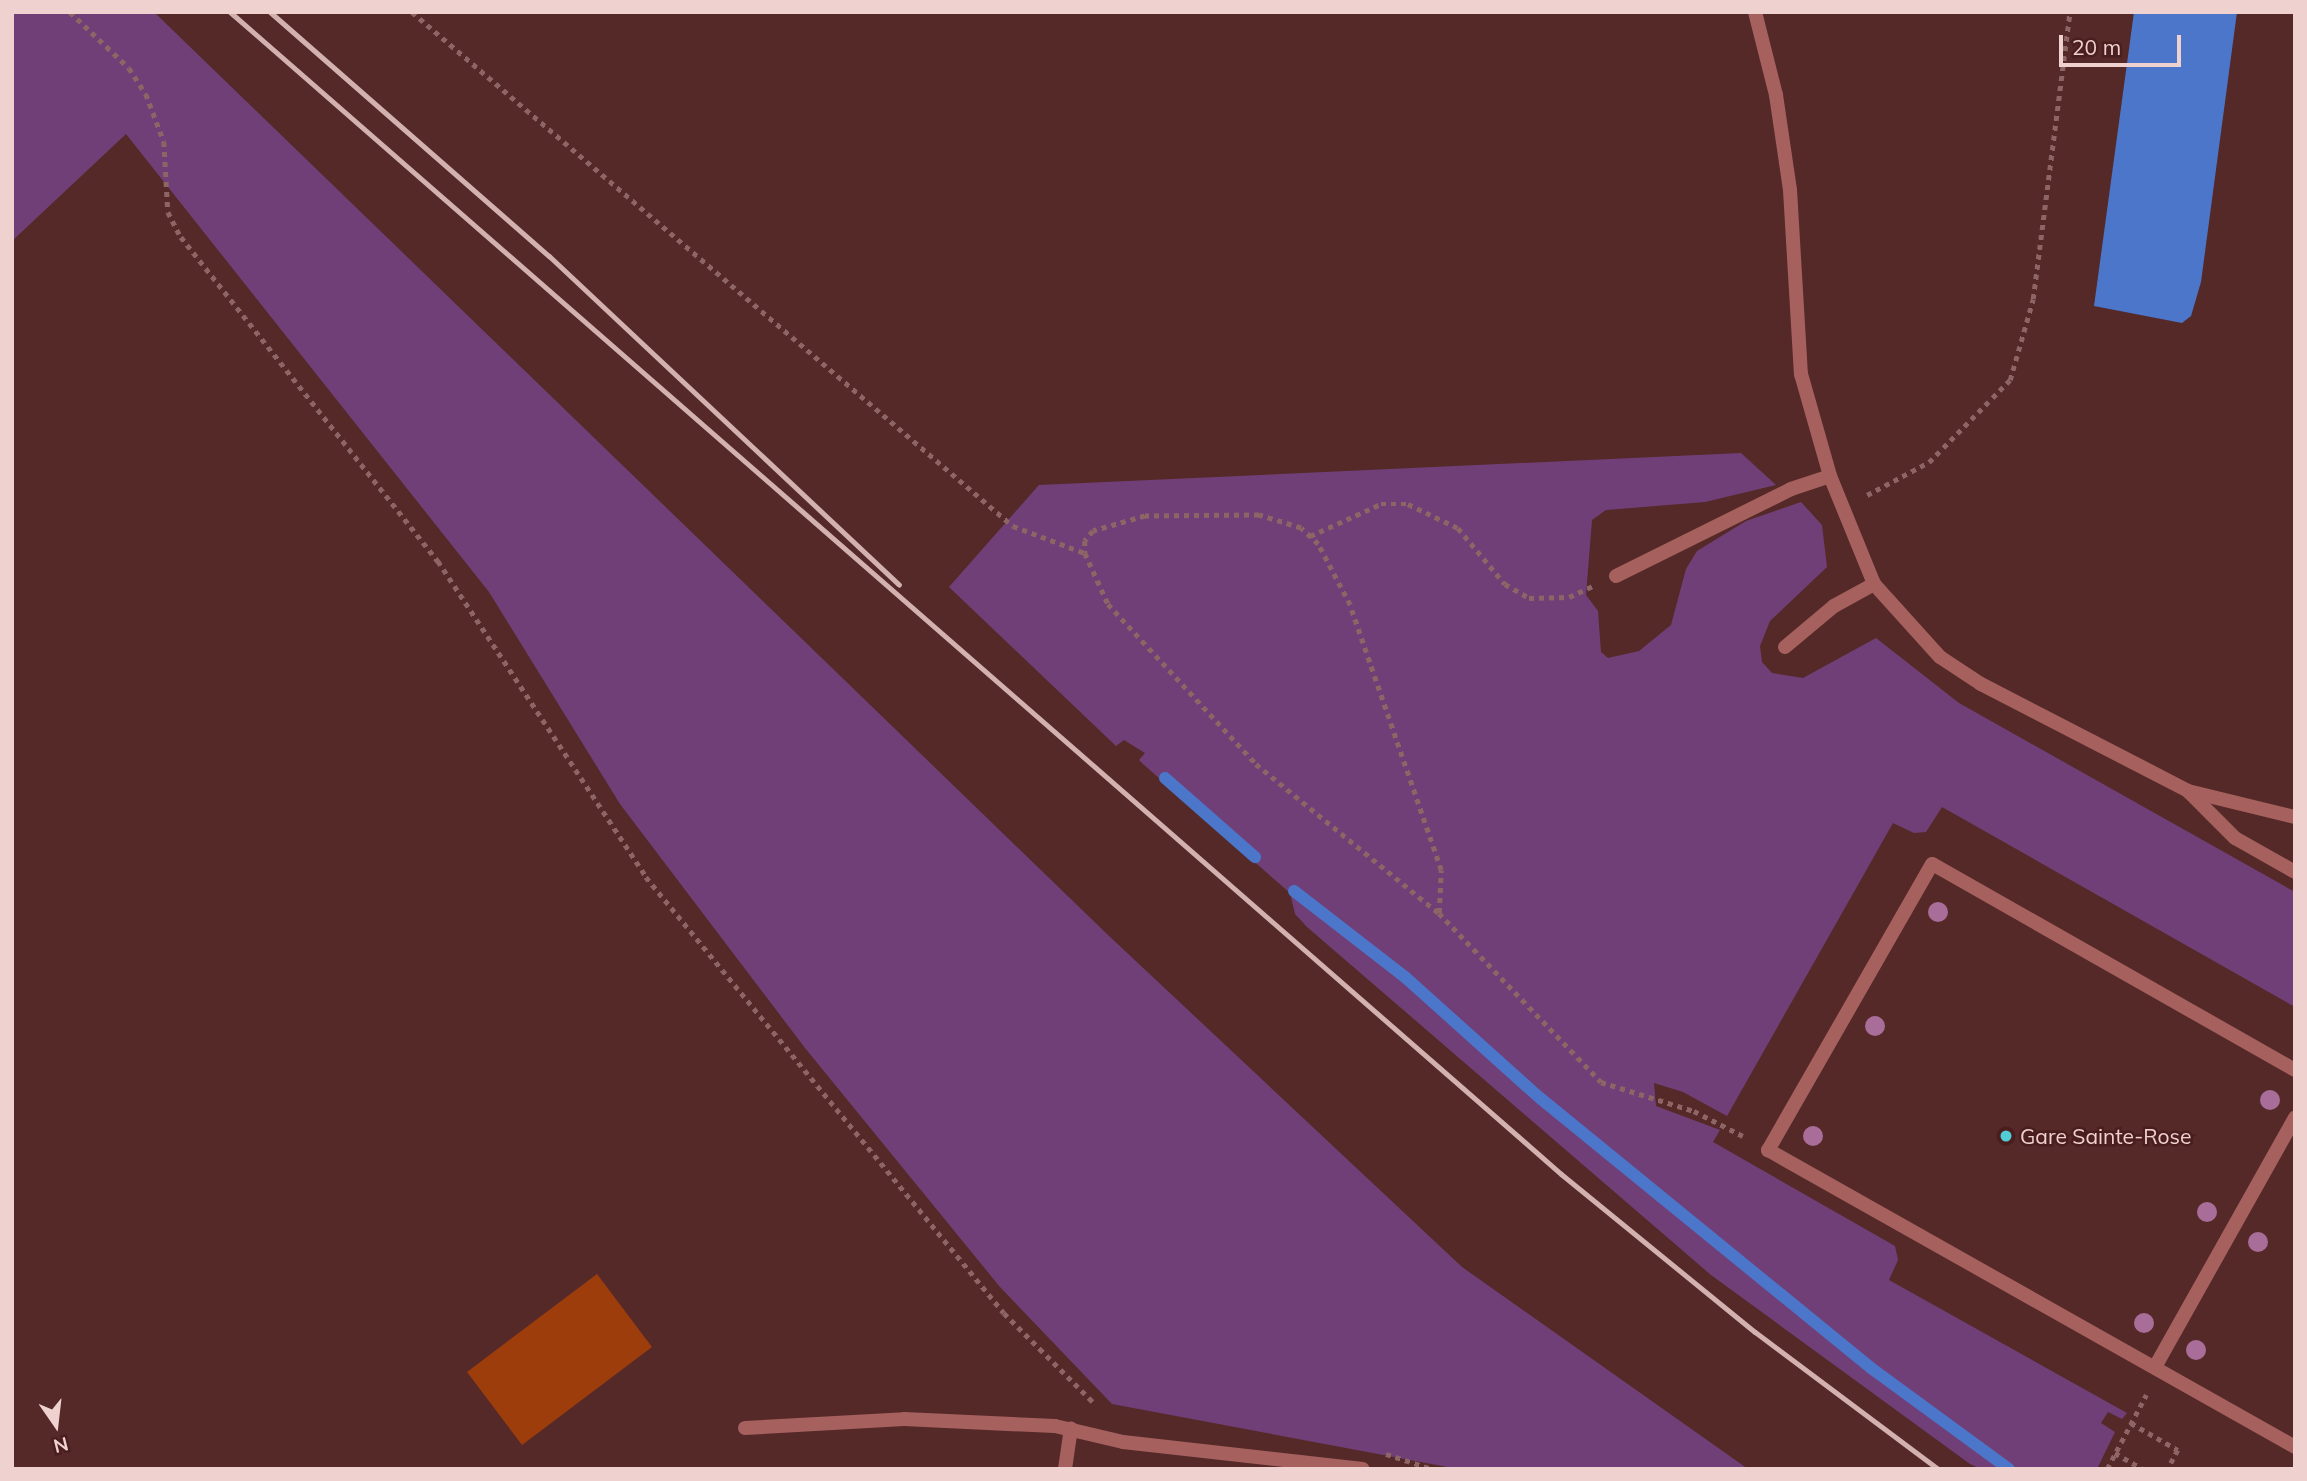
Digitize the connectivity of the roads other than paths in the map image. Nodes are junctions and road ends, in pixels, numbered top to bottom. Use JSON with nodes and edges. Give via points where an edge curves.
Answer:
{"nodes":[{"id":1,"x":1755,"y":12,"type":"edge"},
{"id":2,"x":1829,"y":476,"type":"junction"},
{"id":3,"x":1616,"y":576,"type":"road end"},
{"id":4,"x":1874,"y":584,"type":"junction"},
{"id":5,"x":1786,"y":647,"type":"dead end"},
{"id":6,"x":2188,"y":791,"type":"junction"},
{"id":7,"x":2295,"y":817,"type":"edge"},
{"id":8,"x":2295,"y":872,"type":"edge"},
{"id":9,"x":2295,"y":1070,"type":"edge"},
{"id":10,"x":2295,"y":1118,"type":"edge"},
{"id":11,"x":2154,"y":1367,"type":"junction"},
{"id":12,"x":745,"y":1428,"type":"dead end"},
{"id":13,"x":1071,"y":1428,"type":"junction"},
{"id":14,"x":2295,"y":1447,"type":"edge"},
{"id":15,"x":1065,"y":1469,"type":"edge"},
{"id":16,"x":1362,"y":1469,"type":"edge"}],
"edges":[{"from":1,"to":2,"type":"lane","via":[[1776,95],[1790,190],[1801,374]]},
{"from":2,"to":3,"type":"lane","via":[[1791,489]]},
{"from":2,"to":4,"type":"lane"},
{"from":4,"to":5,"type":"lane","via":[[1834,606]]},
{"from":4,"to":6,"type":"lane","via":[[1940,657],[2060,728]]},
{"from":6,"to":7,"type":"lane"},
{"from":6,"to":8,"type":"lane","via":[[2235,838]]},
{"from":9,"to":11,"type":"lane","via":[[1932,864],[1768,1150]]},
{"from":10,"to":11,"type":"lane"},
{"from":11,"to":14,"type":"lane"},
{"from":12,"to":13,"type":"lane","via":[[904,1419]]},
{"from":13,"to":15,"type":"lane"},
{"from":13,"to":16,"type":"lane","via":[[1123,1442]]}]}
